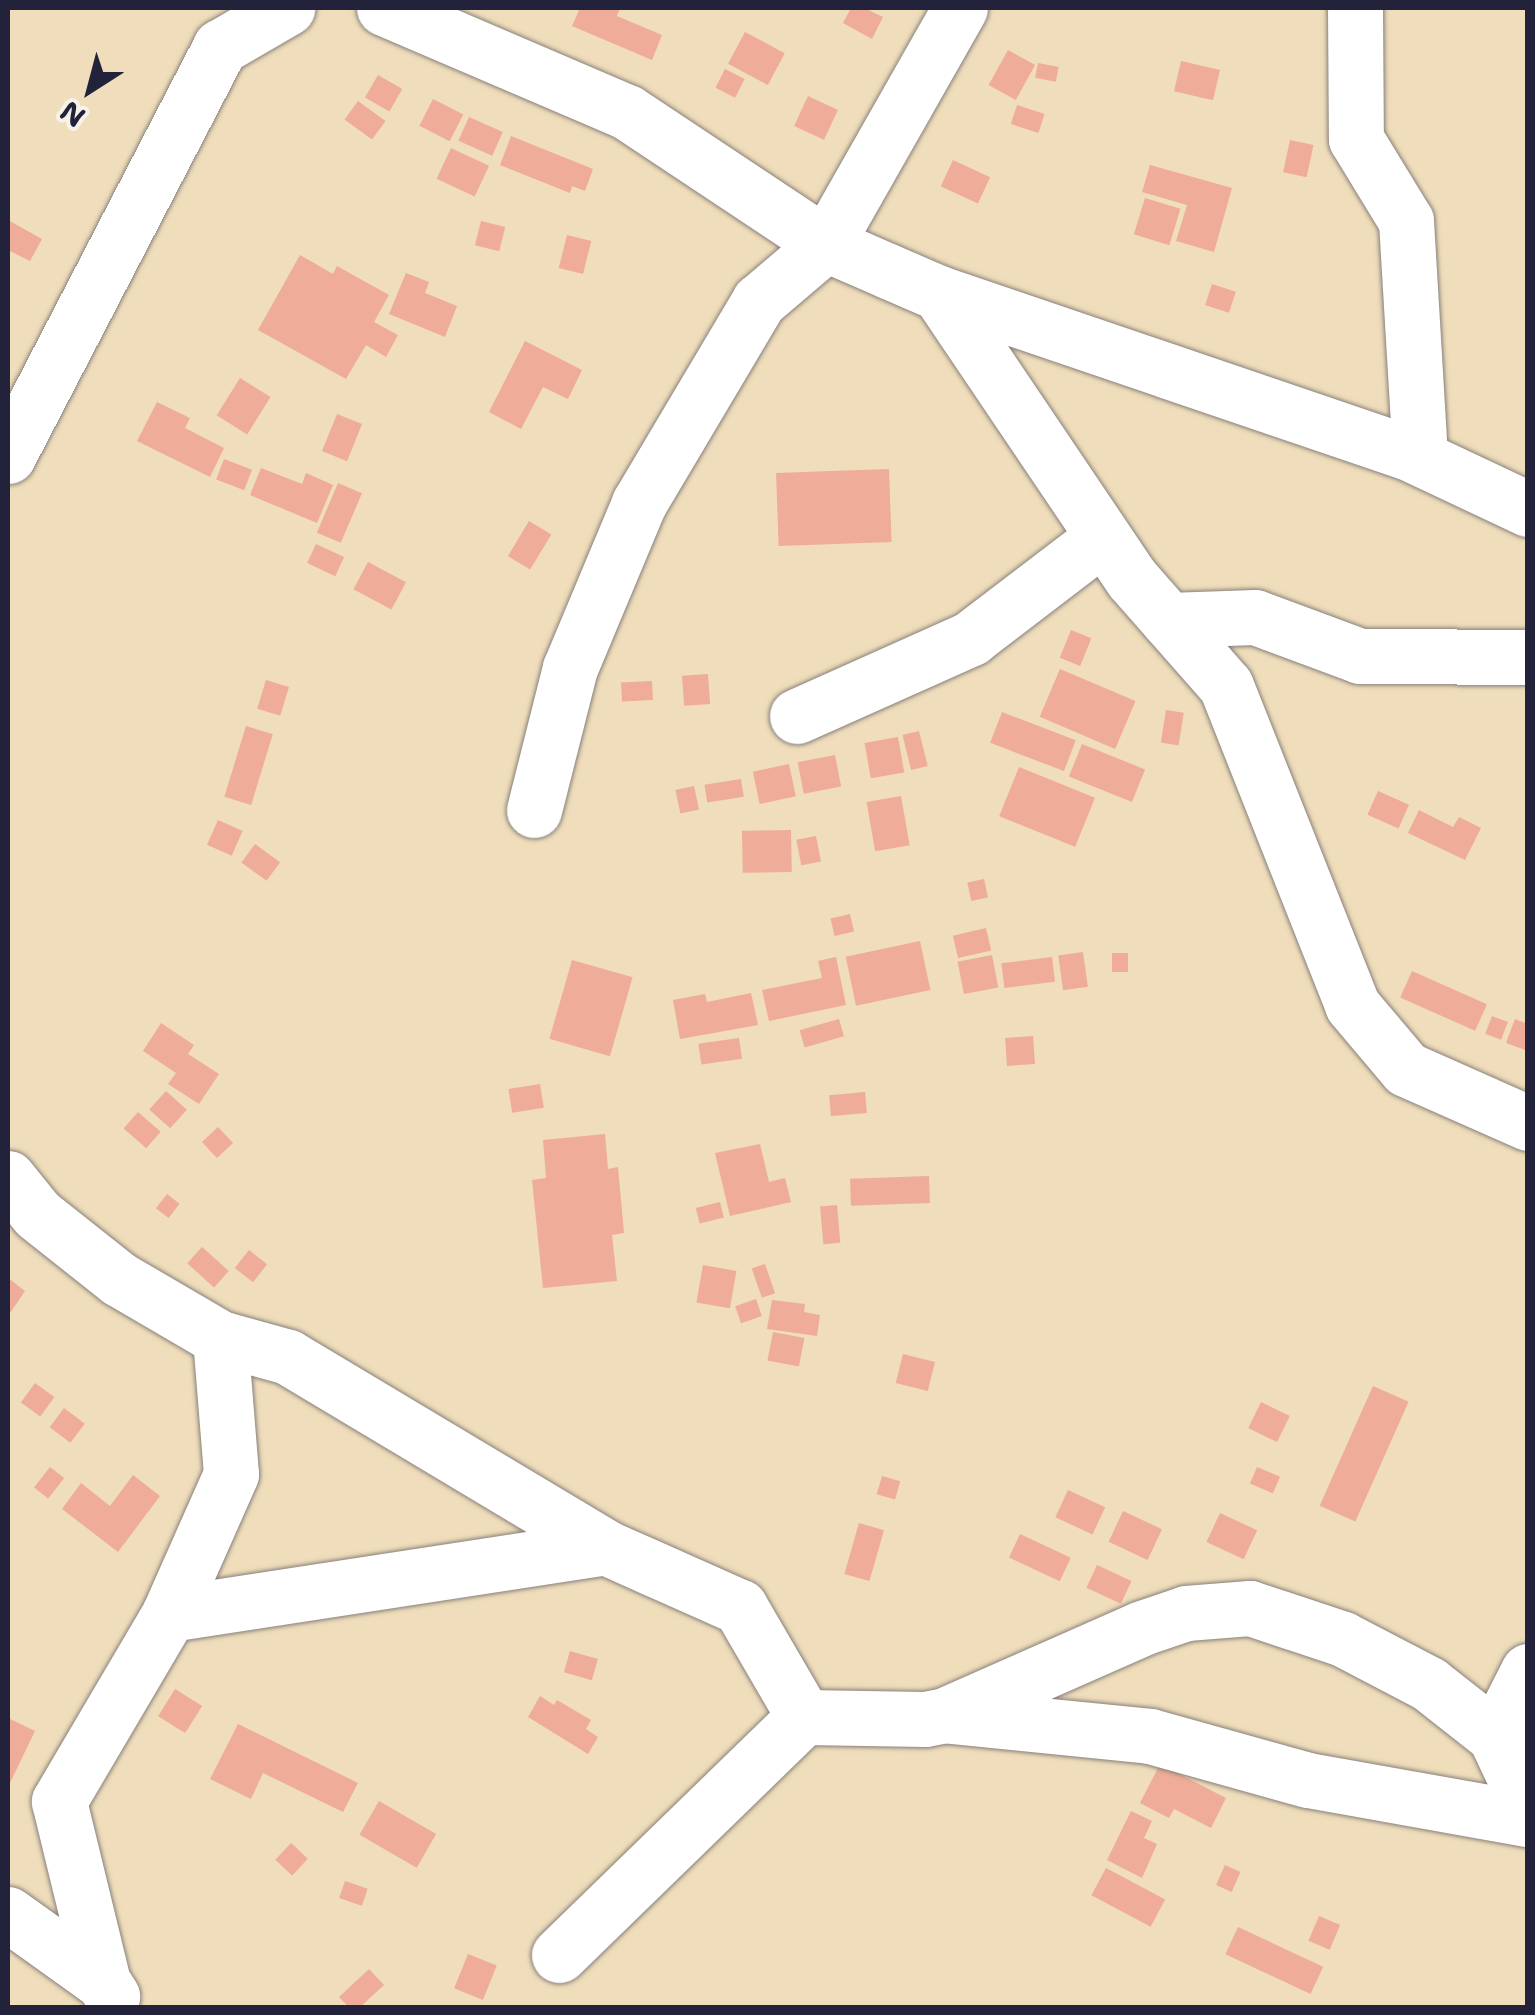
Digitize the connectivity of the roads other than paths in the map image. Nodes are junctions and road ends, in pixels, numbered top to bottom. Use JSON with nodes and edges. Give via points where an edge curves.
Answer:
{"nodes":[{"id":1,"x":288,"y":8,"type":"edge"},
{"id":2,"x":384,"y":8,"type":"edge"},
{"id":3,"x":960,"y":8,"type":"edge"},
{"id":4,"x":1355,"y":8,"type":"edge"},
{"id":5,"x":826,"y":244,"type":"junction"},
{"id":6,"x":940,"y":293,"type":"junction"},
{"id":7,"x":8,"y":456,"type":"edge"},
{"id":8,"x":1420,"y":458,"type":"junction"},
{"id":9,"x":1528,"y":509,"type":"edge"},
{"id":10,"x":1104,"y":537,"type":"junction"},
{"id":11,"x":1168,"y":620,"type":"junction"},
{"id":12,"x":1528,"y":657,"type":"edge"},
{"id":13,"x":796,"y":716,"type":"dead end"},
{"id":14,"x":534,"y":810,"type":"dead end"},
{"id":15,"x":1528,"y":1123,"type":"edge"},
{"id":16,"x":17,"y":1207,"type":"edge"},
{"id":17,"x":220,"y":1338,"type":"junction"},
{"id":18,"x":605,"y":1547,"type":"junction"},
{"id":19,"x":169,"y":1614,"type":"junction"},
{"id":20,"x":1528,"y":1671,"type":"edge"},
{"id":21,"x":945,"y":1715,"type":"junction"},
{"id":22,"x":804,"y":1718,"type":"junction"},
{"id":23,"x":1495,"y":1736,"type":"junction"},
{"id":24,"x":1528,"y":1806,"type":"edge"},
{"id":25,"x":1528,"y":1818,"type":"edge"},
{"id":26,"x":8,"y":1914,"type":"edge"},
{"id":27,"x":559,"y":1955,"type":"dead end"},
{"id":28,"x":111,"y":1995,"type":"edge"}],
"edges":[{"from":1,"to":7,"type":"street","via":[[220,47]]},
{"from":2,"to":5,"type":"street","via":[[627,112]]},
{"from":3,"to":5,"type":"street"},
{"from":4,"to":8,"type":"street","via":[[1356,139],[1406,221]]},
{"from":5,"to":6,"type":"street"},
{"from":5,"to":14,"type":"street","via":[[759,301],[639,503],[570,668]]},
{"from":6,"to":8,"type":"street"},
{"from":6,"to":10,"type":"street"},
{"from":8,"to":9,"type":"street"},
{"from":10,"to":11,"type":"street"},
{"from":10,"to":13,"type":"street","via":[[970,638]]},
{"from":11,"to":12,"type":"street","via":[[1256,618],[1360,656]]},
{"from":11,"to":15,"type":"street","via":[[1226,686],[1352,1005],[1406,1069]]},
{"from":16,"to":17,"type":"street","via":[[119,1279]]},
{"from":17,"to":18,"type":"street","via":[[288,1357]]},
{"from":17,"to":19,"type":"street","via":[[231,1474]]},
{"from":18,"to":19,"type":"street"},
{"from":18,"to":22,"type":"street","via":[[740,1607]]},
{"from":19,"to":28,"type":"street","via":[[59,1801]]},
{"from":20,"to":23,"type":"street"},
{"from":21,"to":22,"type":"street"},
{"from":21,"to":23,"type":"street","via":[[1157,1623],[1186,1613],[1250,1608],[1343,1639],[1429,1684]]},
{"from":21,"to":25,"type":"street","via":[[1150,1736],[1308,1780]]},
{"from":22,"to":27,"type":"street"},
{"from":23,"to":24,"type":"street"},
{"from":26,"to":28,"type":"street"}]}
